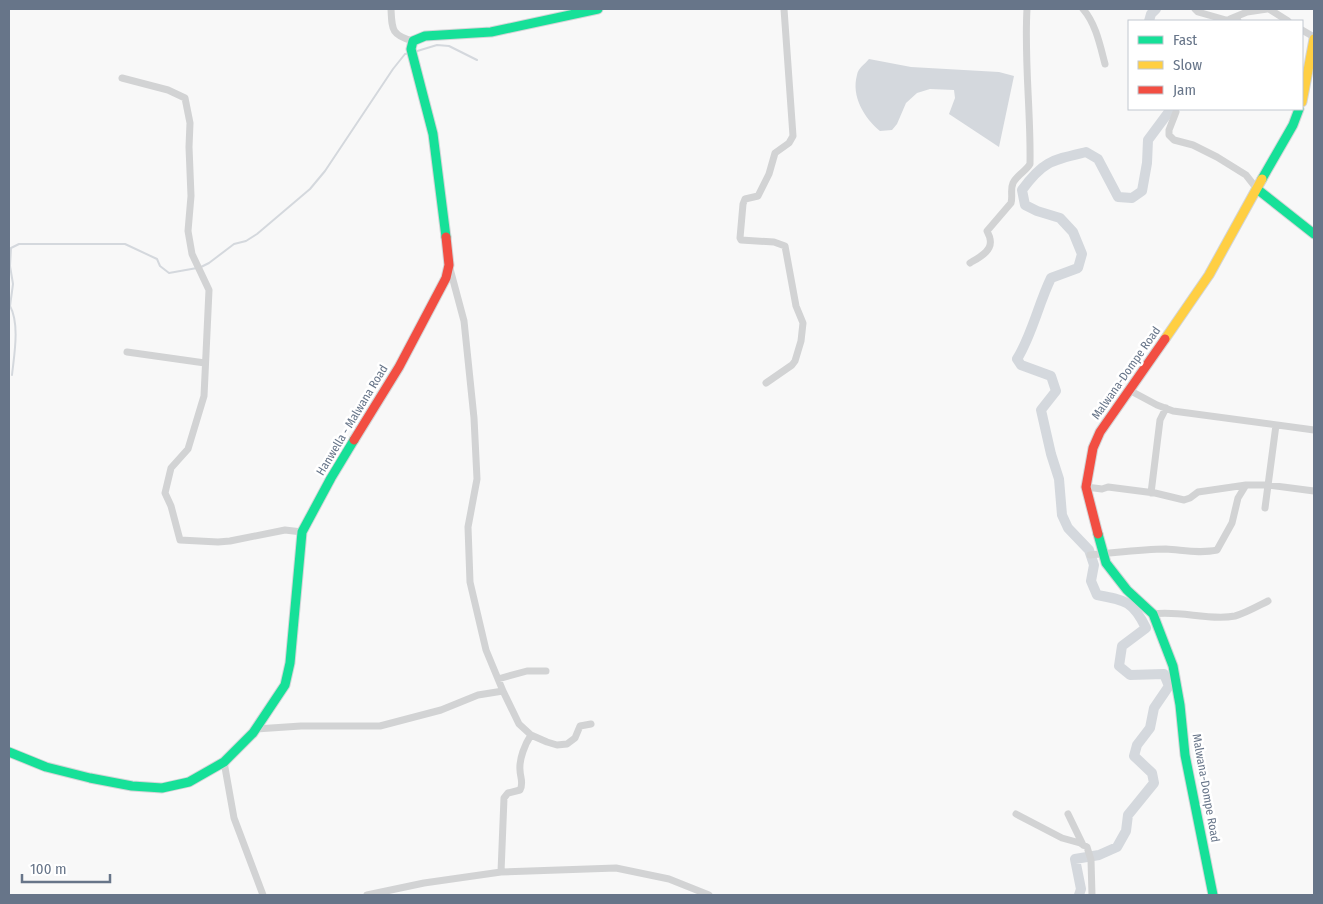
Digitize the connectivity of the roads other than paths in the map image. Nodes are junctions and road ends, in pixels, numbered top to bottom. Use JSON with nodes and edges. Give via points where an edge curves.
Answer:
{"nodes":[{"id":1,"x":391,"y":9,"type":"edge"},
{"id":2,"x":598,"y":9,"type":"edge"},
{"id":3,"x":784,"y":9,"type":"edge"},
{"id":4,"x":1027,"y":9,"type":"edge"},
{"id":5,"x":1082,"y":9,"type":"edge"},
{"id":6,"x":1195,"y":9,"type":"edge"},
{"id":7,"x":1268,"y":9,"type":"edge"},
{"id":8,"x":1230,"y":20,"type":"joint"},
{"id":9,"x":1286,"y":20,"type":"edge"},
{"id":10,"x":1303,"y":31,"type":"edge"},
{"id":11,"x":1314,"y":38,"type":"edge"},
{"id":12,"x":412,"y":49,"type":"junction"},
{"id":13,"x":1303,"y":61,"type":"edge"},
{"id":14,"x":1105,"y":64,"type":"dead end"},
{"id":15,"x":1310,"y":66,"type":"junction"},
{"id":16,"x":122,"y":78,"type":"dead end"},
{"id":17,"x":1303,"y":98,"type":"edge"},
{"id":18,"x":1299,"y":110,"type":"edge"},
{"id":19,"x":1176,"y":112,"type":"dead end"},
{"id":20,"x":1257,"y":188,"type":"junction"},
{"id":21,"x":1314,"y":234,"type":"edge"},
{"id":22,"x":970,"y":263,"type":"dead end"},
{"id":23,"x":449,"y":265,"type":"junction"},
{"id":24,"x":127,"y":352,"type":"dead end"},
{"id":25,"x":205,"y":363,"type":"junction"},
{"id":26,"x":766,"y":383,"type":"dead end"},
{"id":27,"x":1129,"y":390,"type":"junction"},
{"id":28,"x":1166,"y":408,"type":"junction"},
{"id":29,"x":1276,"y":425,"type":"junction"},
{"id":30,"x":1314,"y":430,"type":"edge"},
{"id":31,"x":1246,"y":485,"type":"junction"},
{"id":32,"x":1268,"y":485,"type":"junction"},
{"id":33,"x":1086,"y":487,"type":"junction"},
{"id":34,"x":1314,"y":491,"type":"edge"},
{"id":35,"x":1151,"y":493,"type":"junction"},
{"id":36,"x":1265,"y":508,"type":"dead end"},
{"id":37,"x":302,"y":532,"type":"junction"},
{"id":38,"x":1104,"y":554,"type":"junction"},
{"id":39,"x":1090,"y":555,"type":"dead end"},
{"id":40,"x":1268,"y":601,"type":"dead end"},
{"id":41,"x":1152,"y":614,"type":"junction"},
{"id":42,"x":546,"y":671,"type":"dead end"},
{"id":43,"x":498,"y":679,"type":"junction"},
{"id":44,"x":503,"y":691,"type":"junction"},
{"id":45,"x":591,"y":724,"type":"dead end"},
{"id":46,"x":256,"y":729,"type":"junction"},
{"id":47,"x":531,"y":735,"type":"junction"},
{"id":48,"x":9,"y":752,"type":"edge"},
{"id":49,"x":224,"y":762,"type":"junction"},
{"id":50,"x":1016,"y":814,"type":"dead end"},
{"id":51,"x":1068,"y":814,"type":"dead end"},
{"id":52,"x":1086,"y":848,"type":"junction"},
{"id":53,"x":501,"y":872,"type":"junction"},
{"id":54,"x":263,"y":895,"type":"edge"},
{"id":55,"x":367,"y":895,"type":"edge"},
{"id":56,"x":709,"y":895,"type":"edge"},
{"id":57,"x":1092,"y":895,"type":"edge"},
{"id":58,"x":1213,"y":895,"type":"edge"}],
"edges":[{"from":1,"to":12,"type":"street","via":[[392,29]]},
{"from":2,"to":12,"type":"street","via":[[491,32],[425,36]]},
{"from":3,"to":26,"type":"street","via":[[793,136],[775,154],[758,196],[745,199],[742,204],[740,238],[785,246],[796,306],[803,324],[795,361],[786,371]]},
{"from":4,"to":22,"type":"street","via":[[1025,50],[1031,127],[1030,164],[1013,182],[1011,203],[987,231],[991,240],[989,247]]},
{"from":5,"to":14,"type":"street","via":[[1098,38]]},
{"from":6,"to":8,"type":"street"},
{"from":7,"to":8,"type":"street","via":[[1247,12]]},
{"from":7,"to":9,"type":"street"},
{"from":10,"to":11,"type":"street"},
{"from":11,"to":15,"type":"street"},
{"from":12,"to":23,"type":"street","name":"Hanwella - Malwana Road","via":[[433,134]]},
{"from":13,"to":15,"type":"street"},
{"from":15,"to":17,"type":"street"},
{"from":16,"to":25,"type":"street","via":[[185,98],[190,123],[188,231],[192,254],[209,290]]},
{"from":18,"to":20,"type":"street","name":"Malwana-Dompe Road"},
{"from":19,"to":20,"type":"street","via":[[1169,135],[1174,140],[1217,157],[1246,176]]},
{"from":20,"to":21,"type":"street"},
{"from":20,"to":27,"type":"street","name":"Malwana-Dompe Road","via":[[1209,275]]},
{"from":23,"to":37,"type":"street","name":"Hanwella - Malwana Road","via":[[446,278],[399,367]]},
{"from":23,"to":43,"type":"street","via":[[464,321],[474,418],[477,479],[468,526],[470,582],[486,650]]},
{"from":24,"to":25,"type":"street"},
{"from":25,"to":37,"type":"street","via":[[204,396],[188,449],[171,468],[165,493],[180,540],[218,542],[285,530]]},
{"from":27,"to":28,"type":"street"},
{"from":27,"to":33,"type":"street","name":"Malwana-Dompe Road","via":[[1100,432],[1093,448]]},
{"from":28,"to":29,"type":"street"},
{"from":28,"to":35,"type":"street","via":[[1160,420]]},
{"from":29,"to":30,"type":"street"},
{"from":29,"to":32,"type":"street"},
{"from":31,"to":32,"type":"street"},
{"from":31,"to":35,"type":"street","via":[[1198,492],[1184,500]]},
{"from":31,"to":38,"type":"street","via":[[1238,498],[1232,523],[1217,550],[1165,549]]},
{"from":32,"to":34,"type":"street"},
{"from":32,"to":36,"type":"street"},
{"from":33,"to":35,"type":"street"},
{"from":33,"to":38,"type":"street","name":"Malwana-Dompe Road"},
{"from":37,"to":46,"type":"street","name":"Hanwella - Malwana Road","via":[[290,663],[285,685]]},
{"from":38,"to":39,"type":"street"},
{"from":38,"to":41,"type":"street","name":"Malwana-Dompe Road","via":[[1106,563],[1127,590]]},
{"from":40,"to":41,"type":"street","via":[[1237,616]]},
{"from":41,"to":58,"type":"street","name":"Malwana-Dompe Road","via":[[1173,666],[1185,755]]},
{"from":42,"to":43,"type":"street","via":[[527,671]]},
{"from":43,"to":44,"type":"street"},
{"from":44,"to":46,"type":"street","via":[[478,695],[441,710],[380,726]]},
{"from":44,"to":47,"type":"street","via":[[519,724]]},
{"from":45,"to":47,"type":"street","via":[[580,726],[575,738],[567,744],[546,742]]},
{"from":46,"to":49,"type":"street","name":"Hanwella - Malwana Road"},
{"from":47,"to":53,"type":"street","via":[[526,742],[520,769],[522,786],[504,798]]},
{"from":48,"to":49,"type":"street","name":"Hanwella - Malwana Road","via":[[46,767],[90,778],[162,788],[189,782]]},
{"from":49,"to":54,"type":"street","via":[[234,818]]},
{"from":50,"to":52,"type":"street","via":[[1062,838],[1080,842]]},
{"from":51,"to":52,"type":"street"},
{"from":52,"to":57,"type":"street","via":[[1091,860]]},
{"from":53,"to":55,"type":"street"},
{"from":53,"to":56,"type":"street","via":[[616,868],[669,880]]}]}
